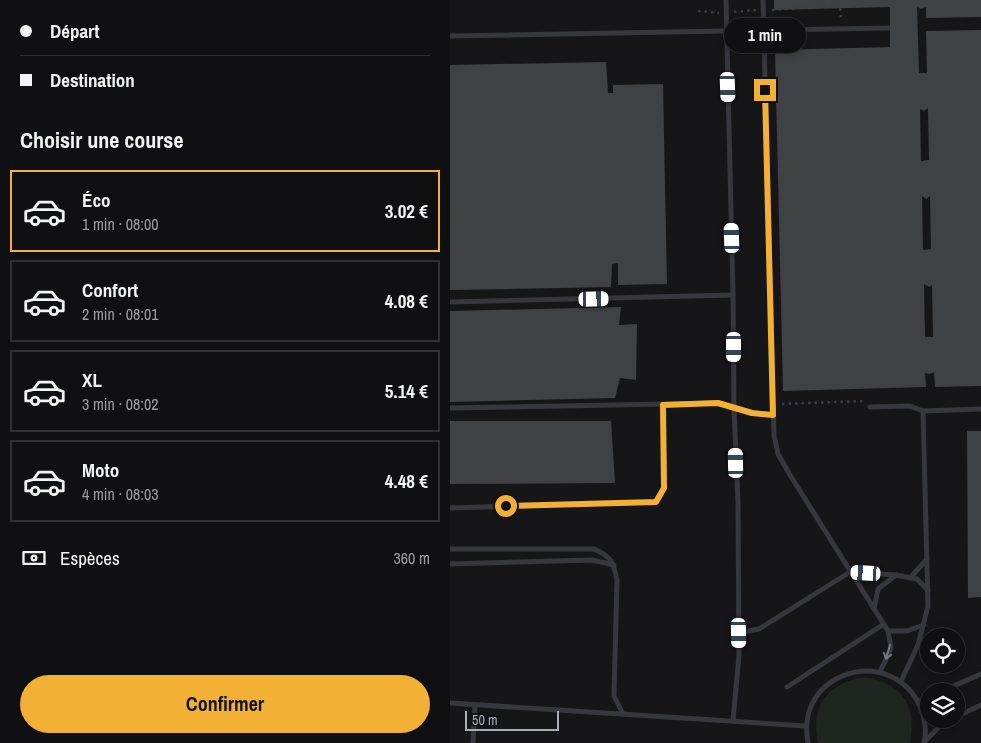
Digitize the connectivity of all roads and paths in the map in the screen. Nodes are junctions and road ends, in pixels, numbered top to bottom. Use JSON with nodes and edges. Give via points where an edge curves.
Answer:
{"nodes":[{"id":1,"x":726,"y":0,"type":"edge"},
{"id":2,"x":763,"y":0,"type":"edge"},
{"id":3,"x":772,"y":10,"type":"dead end"},
{"id":4,"x":888,"y":28,"type":"dead end"},
{"id":5,"x":841,"y":30,"type":"junction"},
{"id":6,"x":726,"y":31,"type":"junction"},
{"id":7,"x":764,"y":31,"type":"junction"},
{"id":8,"x":450,"y":36,"type":"edge"},
{"id":9,"x":733,"y":295,"type":"junction"},
{"id":10,"x":450,"y":302,"type":"edge"},
{"id":11,"x":663,"y":405,"type":"junction"},
{"id":12,"x":773,"y":405,"type":"junction"},
{"id":13,"x":870,"y":407,"type":"joint"},
{"id":14,"x":450,"y":408,"type":"edge"},
{"id":15,"x":734,"y":408,"type":"junction"},
{"id":16,"x":981,"y":409,"type":"edge"},
{"id":17,"x":924,"y":411,"type":"junction"},
{"id":18,"x":773,"y":415,"type":"junction"},
{"id":19,"x":450,"y":508,"type":"edge"},
{"id":20,"x":450,"y":548,"type":"edge"},
{"id":21,"x":927,"y":559,"type":"junction"},
{"id":22,"x":450,"y":564,"type":"edge"},
{"id":23,"x":614,"y":566,"type":"junction"},
{"id":24,"x":850,"y":572,"type":"junction"},
{"id":25,"x":896,"y":575,"type":"junction"},
{"id":26,"x":910,"y":578,"type":"junction"},
{"id":27,"x":928,"y":590,"type":"junction"},
{"id":28,"x":874,"y":609,"type":"junction"},
{"id":29,"x":884,"y":624,"type":"junction"},
{"id":30,"x":924,"y":624,"type":"junction"},
{"id":31,"x":888,"y":631,"type":"junction"},
{"id":32,"x":739,"y":633,"type":"junction"},
{"id":33,"x":880,"y":672,"type":"junction"},
{"id":34,"x":981,"y":674,"type":"edge"},
{"id":35,"x":901,"y":681,"type":"junction"},
{"id":36,"x":960,"y":683,"type":"edge"},
{"id":37,"x":787,"y":687,"type":"dead end"},
{"id":38,"x":918,"y":702,"type":"joint"},
{"id":39,"x":450,"y":703,"type":"edge"},
{"id":40,"x":475,"y":704,"type":"junction"},
{"id":41,"x":981,"y":705,"type":"edge"},
{"id":42,"x":965,"y":713,"type":"edge"},
{"id":43,"x":623,"y":714,"type":"junction"},
{"id":44,"x":732,"y":721,"type":"junction"},
{"id":45,"x":806,"y":726,"type":"junction"},
{"id":46,"x":938,"y":728,"type":"edge"},
{"id":47,"x":924,"y":742,"type":"edge"},
{"id":48,"x":473,"y":743,"type":"edge"},
{"id":49,"x":808,"y":743,"type":"edge"}],
"edges":[{"from":1,"to":6,"type":"lane"},
{"from":2,"to":7,"type":"lane"},
{"from":3,"to":5,"type":"path","via":[[840,6]]},
{"from":4,"to":5,"type":"lane"},
{"from":5,"to":7,"type":"lane"},
{"from":6,"to":7,"type":"lane"},
{"from":6,"to":8,"type":"lane"},
{"from":6,"to":9,"type":"lane"},
{"from":7,"to":12,"type":"lane"},
{"from":9,"to":10,"type":"lane"},
{"from":9,"to":15,"type":"lane"},
{"from":11,"to":14,"type":"lane"},
{"from":11,"to":15,"type":"lane","via":[[718,403]]},
{"from":11,"to":19,"type":"lane","via":[[664,488],[656,502]]},
{"from":12,"to":13,"type":"path","via":[[868,401]]},
{"from":12,"to":18,"type":"lane"},
{"from":13,"to":17,"type":"lane","via":[[910,406]]},
{"from":15,"to":18,"type":"lane"},
{"from":15,"to":32,"type":"lane"},
{"from":16,"to":17,"type":"lane"},
{"from":17,"to":21,"type":"lane"},
{"from":18,"to":24,"type":"lane","via":[[778,454]]},
{"from":20,"to":23,"type":"lane","via":[[594,549],[606,554]]},
{"from":21,"to":26,"type":"lane"},
{"from":21,"to":27,"type":"lane"},
{"from":22,"to":23,"type":"lane","via":[[592,560]]},
{"from":23,"to":43,"type":"lane","via":[[614,696]]},
{"from":24,"to":25,"type":"lane"},
{"from":24,"to":28,"type":"lane"},
{"from":24,"to":32,"type":"lane","via":[[759,629]]},
{"from":25,"to":26,"type":"lane"},
{"from":25,"to":28,"type":"lane","via":[[878,589]]},
{"from":26,"to":27,"type":"lane","via":[[917,579]]},
{"from":27,"to":30,"type":"lane"},
{"from":28,"to":29,"type":"lane"},
{"from":29,"to":31,"type":"lane"},
{"from":29,"to":37,"type":"lane"},
{"from":30,"to":31,"type":"lane","via":[[907,631]]},
{"from":30,"to":35,"type":"lane"},
{"from":31,"to":33,"type":"lane","one_way":true,"via":[[891,648]]},
{"from":32,"to":44,"type":"lane"},
{"from":33,"to":35,"type":"lane"},
{"from":33,"to":45,"type":"lane","via":[[863,670],[831,682],[814,701]]},
{"from":34,"to":36,"type":"lane"},
{"from":35,"to":38,"type":"lane"},
{"from":38,"to":47,"type":"lane","via":[[925,721]]},
{"from":39,"to":40,"type":"lane"},
{"from":40,"to":43,"type":"lane"},
{"from":40,"to":48,"type":"lane"},
{"from":41,"to":42,"type":"lane"},
{"from":43,"to":44,"type":"lane"},
{"from":44,"to":45,"type":"lane"},
{"from":45,"to":49,"type":"lane"},
{"from":46,"to":47,"type":"lane"}]}
